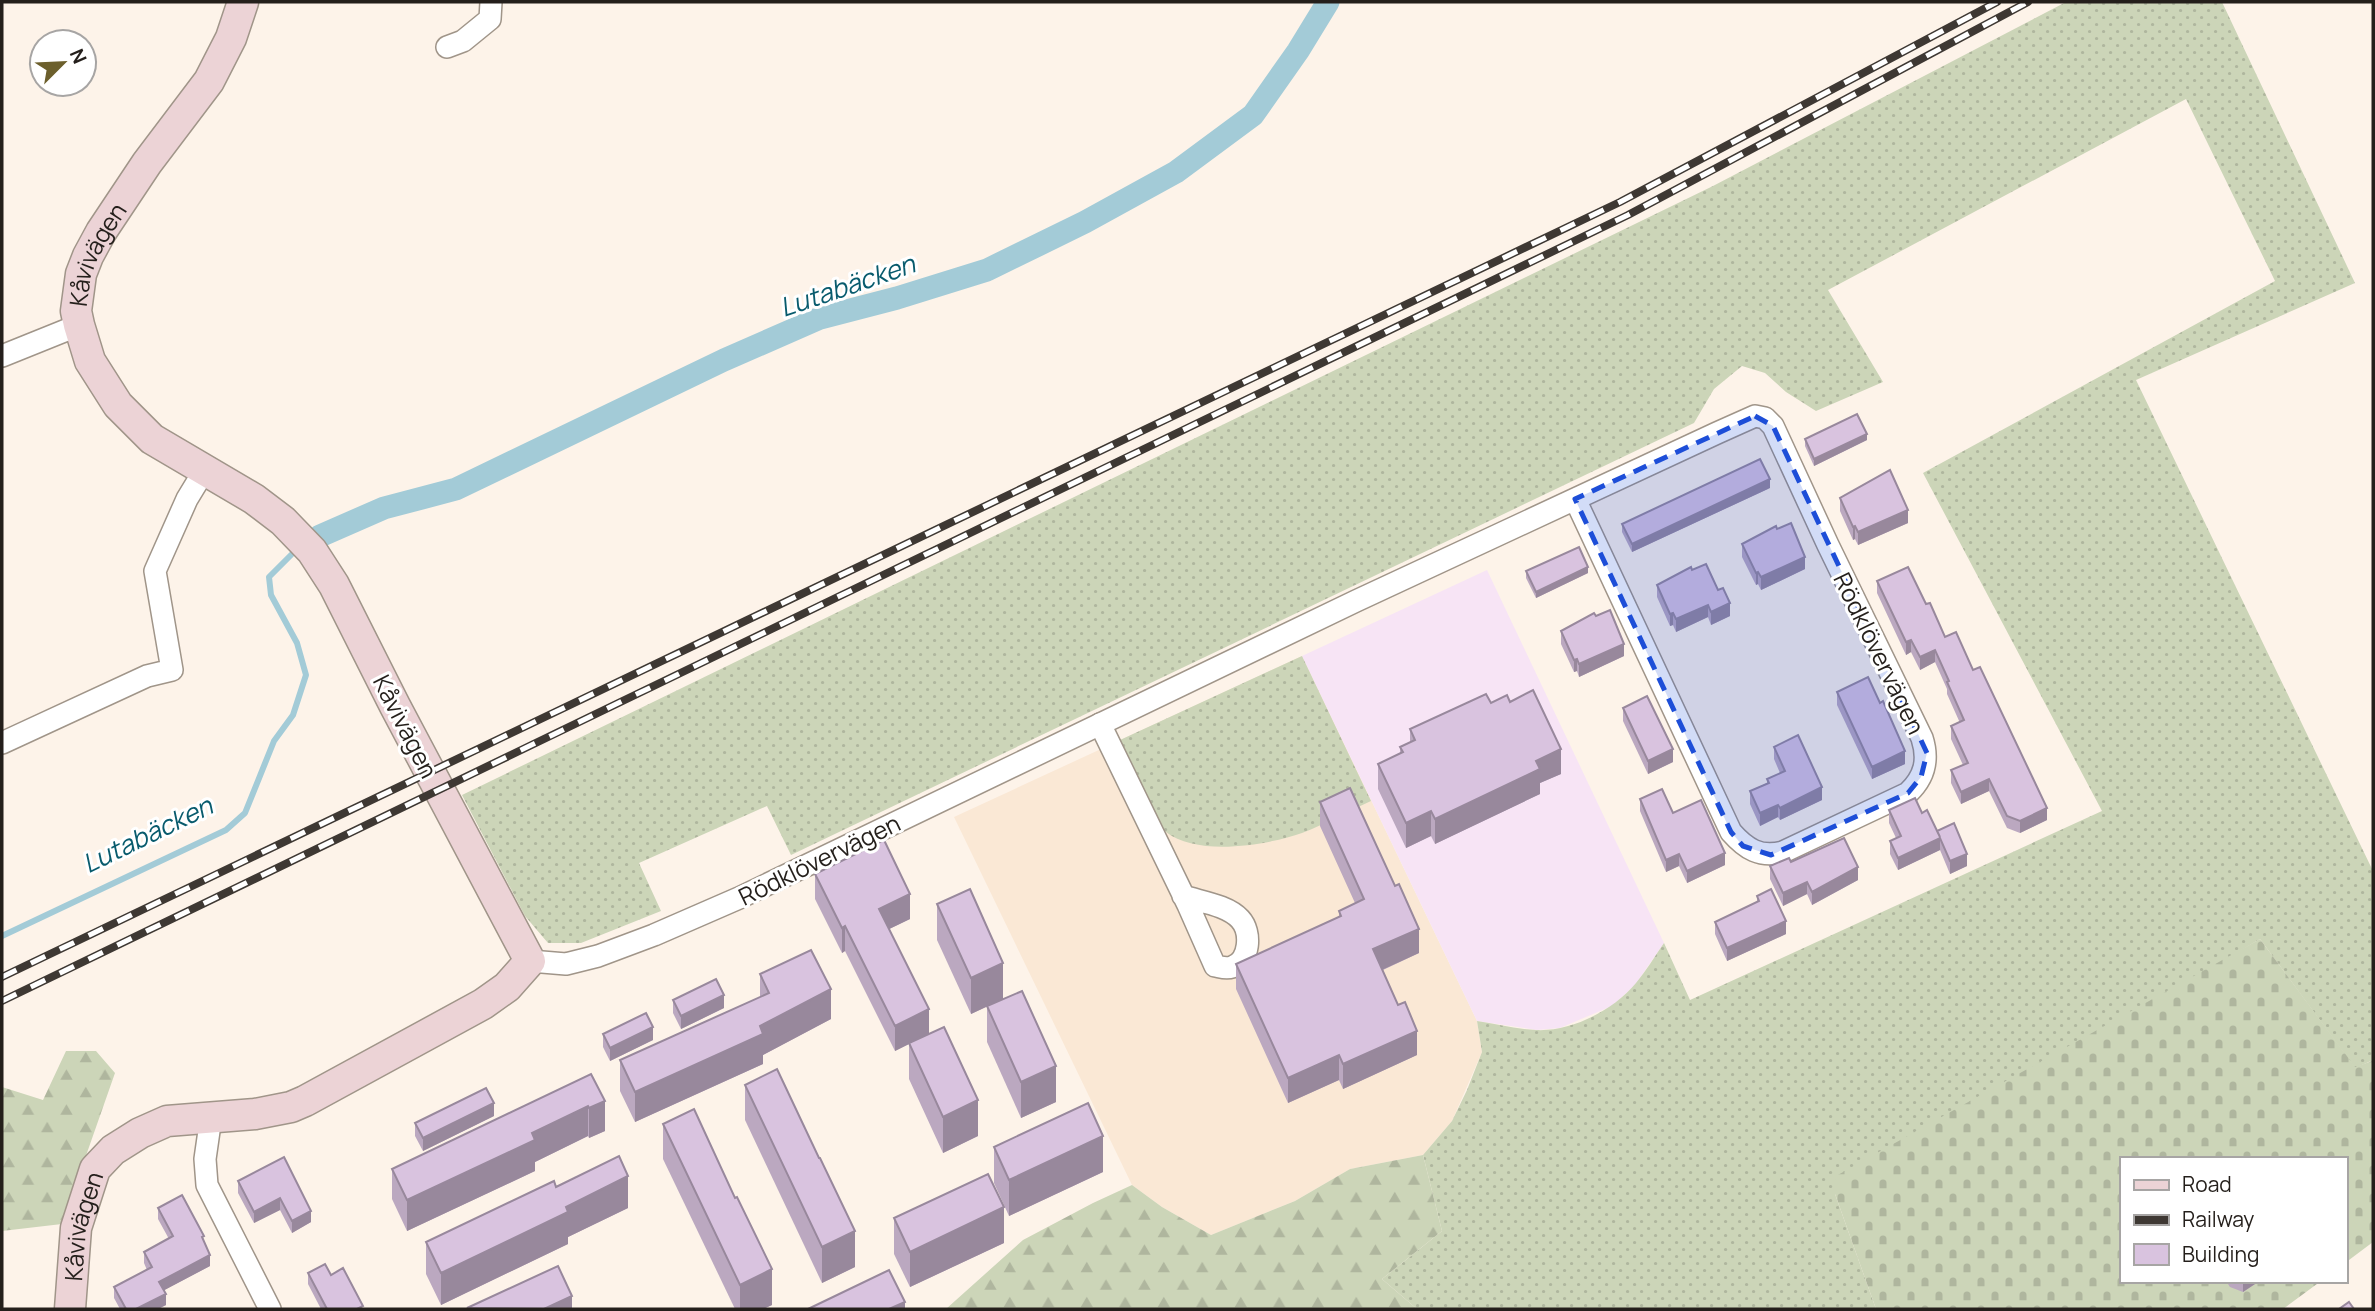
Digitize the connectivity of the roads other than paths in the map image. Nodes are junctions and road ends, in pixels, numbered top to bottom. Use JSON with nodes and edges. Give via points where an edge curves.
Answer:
{"nodes":[{"id":1,"x":243,"y":2,"type":"edge"},
{"id":2,"x":491,"y":2,"type":"edge"},
{"id":3,"x":447,"y":47,"type":"dead end"},
{"id":4,"x":79,"y":326,"type":"junction"},
{"id":5,"x":2,"y":356,"type":"edge"},
{"id":6,"x":204,"y":471,"type":"junction"},
{"id":7,"x":1575,"y":499,"type":"junction"},
{"id":8,"x":1100,"y":724,"type":"junction"},
{"id":9,"x":2,"y":743,"type":"edge"},
{"id":10,"x":1183,"y":896,"type":"dead end"},
{"id":11,"x":530,"y":961,"type":"junction"},
{"id":12,"x":211,"y":1117,"type":"junction"},
{"id":13,"x":70,"y":1309,"type":"edge"},
{"id":14,"x":270,"y":1309,"type":"edge"}],
"edges":[{"from":1,"to":4,"type":"street","name":"Kåvivägen","via":[[209,81],[139,174],[88,256],[76,311]]},
{"from":2,"to":3,"type":"street","via":[[490,19],[463,41]]},
{"from":4,"to":5,"type":"street"},
{"from":4,"to":6,"type":"street","name":"Kåvivägen","via":[[90,361],[118,405],[152,439]]},
{"from":6,"to":9,"type":"street","via":[[155,571],[172,670],[147,676]]},
{"from":6,"to":11,"type":"street","name":"Kåvivägen","via":[[284,521],[324,568]]},
{"from":7,"to":7,"type":"street","name":"Rödklövervägen","via":[[1755,416],[1765,418],[1773,426],[1922,738],[1927,753],[1915,786],[1783,852],[1771,855],[1743,846],[1731,832]]},
{"from":7,"to":8,"type":"street","name":"Rödklövervägen"},
{"from":8,"to":10,"type":"street"},
{"from":8,"to":11,"type":"street","name":"Rödklövervägen","via":[[654,936],[566,964]]},
{"from":11,"to":12,"type":"street","name":"Kåvivägen","via":[[507,988],[484,1004],[305,1101],[255,1115]]},
{"from":12,"to":13,"type":"street","name":"Kåvivägen","via":[[167,1121],[140,1133],[113,1150],[95,1169],[76,1228]]},
{"from":12,"to":14,"type":"street","via":[[205,1159],[207,1185]]}]}
